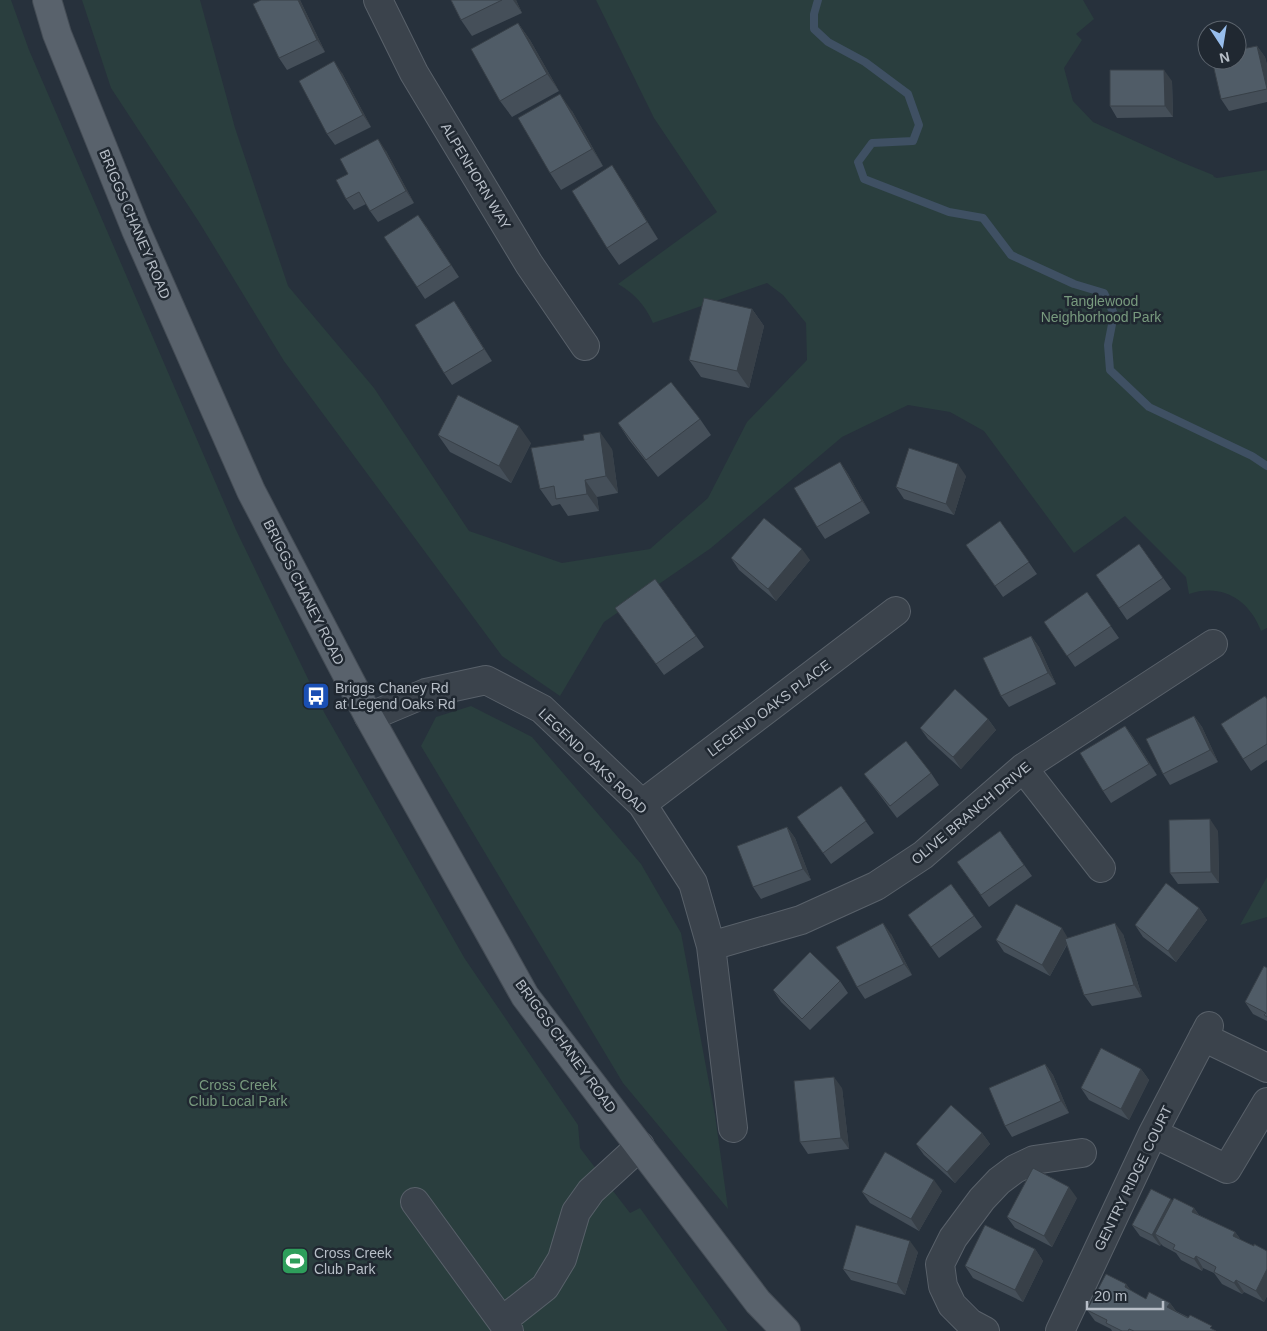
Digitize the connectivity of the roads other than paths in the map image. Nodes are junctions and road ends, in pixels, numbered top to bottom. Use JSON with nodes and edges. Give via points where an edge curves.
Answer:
{"nodes":[{"id":1,"x":46,"y":0,"type":"edge"},
{"id":2,"x":378,"y":0,"type":"edge"},
{"id":3,"x":585,"y":346,"type":"dead end"},
{"id":4,"x":896,"y":611,"type":"dead end"},
{"id":5,"x":1213,"y":644,"type":"dead end"},
{"id":6,"x":369,"y":718,"type":"junction"},
{"id":7,"x":1023,"y":768,"type":"junction"},
{"id":8,"x":642,"y":804,"type":"junction"},
{"id":9,"x":1101,"y":868,"type":"dead end"},
{"id":10,"x":712,"y":946,"type":"junction"},
{"id":11,"x":1267,"y":1068,"type":"edge"},
{"id":12,"x":1267,"y":1102,"type":"edge"},
{"id":13,"x":733,"y":1128,"type":"dead end"},
{"id":14,"x":1153,"y":1133,"type":"junction"},
{"id":15,"x":640,"y":1146,"type":"junction"},
{"id":16,"x":1082,"y":1153,"type":"dead end"},
{"id":17,"x":415,"y":1202,"type":"dead end"},
{"id":18,"x":506,"y":1326,"type":"edge"},
{"id":19,"x":786,"y":1331,"type":"edge"},
{"id":20,"x":985,"y":1331,"type":"edge"},
{"id":21,"x":1060,"y":1331,"type":"edge"}],
"edges":[{"from":1,"to":6,"type":"main road","name":"BRIGGS CHANEY ROAD","via":[[136,230],[251,491]]},
{"from":2,"to":3,"type":"street","name":"ALPENHORN WAY","via":[[419,81],[529,264]]},
{"from":4,"to":8,"type":"street","name":"LEGEND OAKS PLACE"},
{"from":5,"to":7,"type":"street","name":"OLIVE BRANCH DRIVE"},
{"from":6,"to":8,"type":"street","name":"LEGEND OAKS ROAD","via":[[426,693],[486,680],[542,709]]},
{"from":6,"to":15,"type":"main road","name":"BRIGGS CHANEY ROAD","via":[[525,996]]},
{"from":7,"to":9,"type":"street"},
{"from":7,"to":10,"type":"street","name":"OLIVE BRANCH DRIVE","via":[[923,855],[876,886],[801,920]]},
{"from":8,"to":10,"type":"street","name":"LEGEND OAKS ROAD","via":[[693,883]]},
{"from":10,"to":13,"type":"street","name":"LEGEND OAKS ROAD"},
{"from":11,"to":14,"type":"street","name":"GENTRY RIDGE COURT","via":[[1206,1032]]},
{"from":12,"to":14,"type":"street","via":[[1228,1169]]},
{"from":14,"to":21,"type":"street","name":"GENTRY RIDGE COURT"},
{"from":15,"to":18,"type":"street","via":[[591,1191],[576,1212],[562,1259],[545,1287]]},
{"from":15,"to":19,"type":"main road","name":"BRIGGS CHANEY ROAD","via":[[758,1302]]},
{"from":16,"to":20,"type":"street","via":[[1034,1160],[1015,1169],[982,1199],[953,1238],[940,1264],[944,1286],[952,1304],[970,1322]]},
{"from":17,"to":18,"type":"street"}]}
